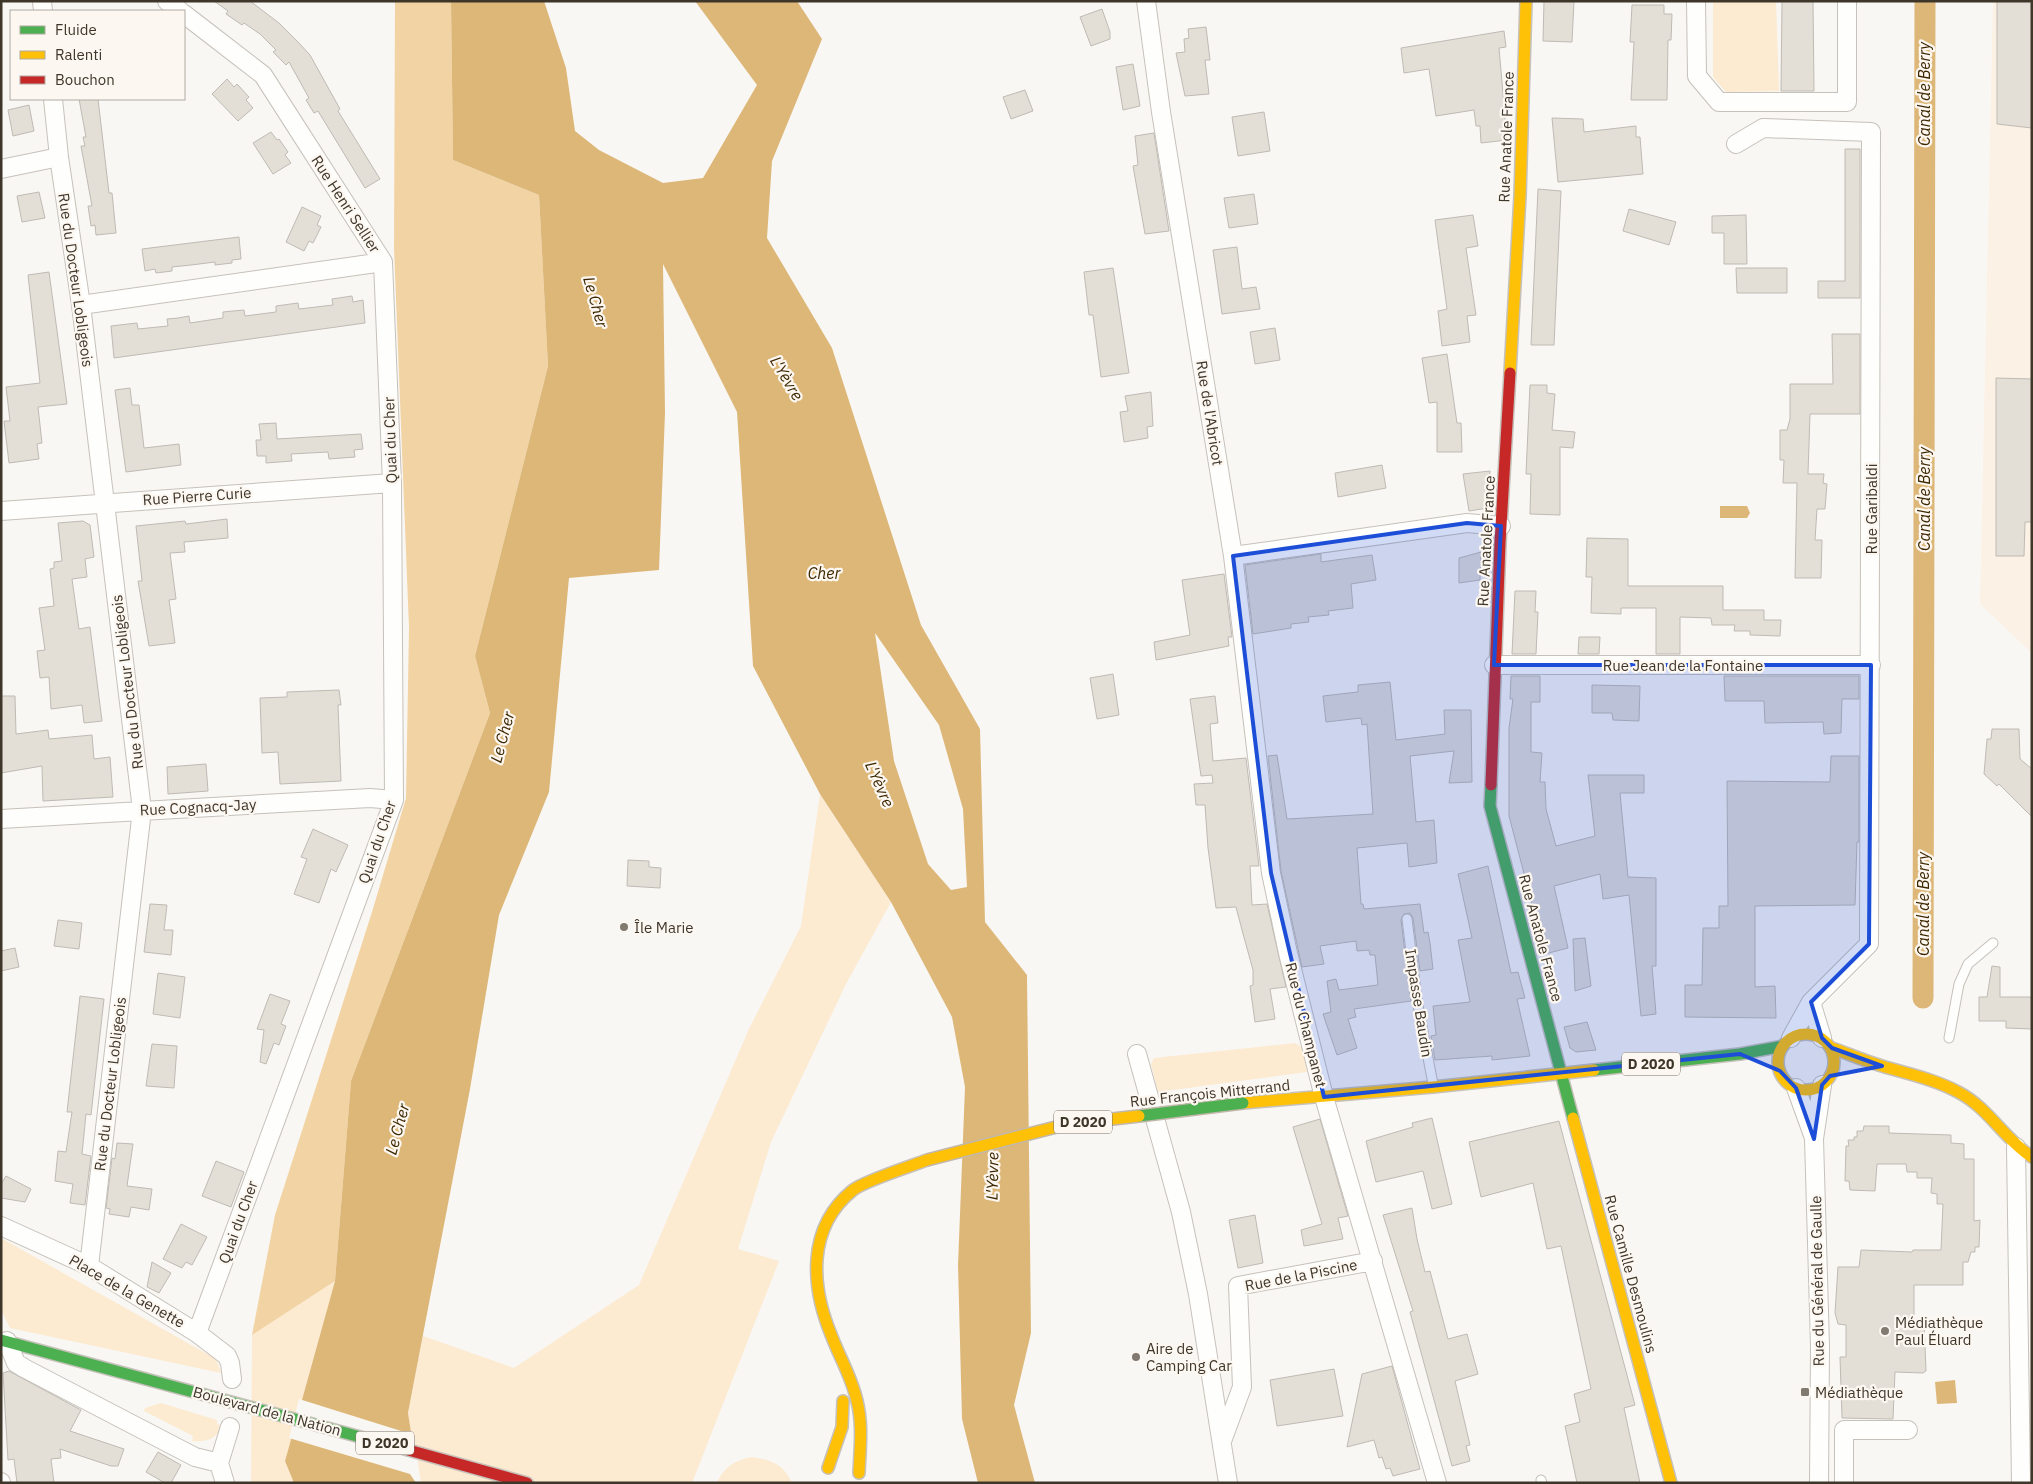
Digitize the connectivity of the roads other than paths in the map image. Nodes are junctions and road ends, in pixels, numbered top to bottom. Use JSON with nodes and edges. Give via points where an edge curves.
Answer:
{"nodes":[{"id":1,"x":167,"y":1,"type":"edge"},
{"id":2,"x":1146,"y":1,"type":"edge"},
{"id":3,"x":1526,"y":1,"type":"edge"},
{"id":4,"x":1696,"y":1,"type":"edge"},
{"id":5,"x":1847,"y":1,"type":"edge"},
{"id":6,"x":179,"y":10,"type":"edge"},
{"id":7,"x":185,"y":15,"type":"edge"},
{"id":8,"x":53,"y":100,"type":"edge"},
{"id":9,"x":1736,"y":144,"type":"dead end"},
{"id":10,"x":59,"y":157,"type":"junction"},
{"id":11,"x":1,"y":169,"type":"edge"},
{"id":12,"x":383,"y":262,"type":"junction"},
{"id":13,"x":81,"y":305,"type":"junction"},
{"id":14,"x":392,"y":482,"type":"junction"},
{"id":15,"x":105,"y":502,"type":"junction"},
{"id":16,"x":1,"y":511,"type":"edge"},
{"id":17,"x":1502,"y":526,"type":"junction"},
{"id":18,"x":1233,"y":556,"type":"junction"},
{"id":19,"x":1494,"y":666,"type":"junction"},
{"id":20,"x":1871,"y":666,"type":"junction"},
{"id":21,"x":394,"y":800,"type":"junction"},
{"id":22,"x":142,"y":810,"type":"junction"},
{"id":23,"x":1,"y":819,"type":"edge"},
{"id":24,"x":1406,"y":919,"type":"dead end"},
{"id":25,"x":1993,"y":943,"type":"dead end"},
{"id":26,"x":1811,"y":1002,"type":"junction"},
{"id":27,"x":1949,"y":1038,"type":"dead end"},
{"id":28,"x":1787,"y":1042,"type":"junction"},
{"id":29,"x":1827,"y":1043,"type":"junction"},
{"id":30,"x":1137,"y":1054,"type":"dead end"},
{"id":31,"x":1740,"y":1054,"type":"junction"},
{"id":32,"x":1882,"y":1066,"type":"junction"},
{"id":33,"x":1780,"y":1071,"type":"junction"},
{"id":34,"x":1562,"y":1073,"type":"junction"},
{"id":35,"x":1826,"y":1081,"type":"junction"},
{"id":36,"x":1433,"y":1087,"type":"junction"},
{"id":37,"x":1796,"y":1088,"type":"junction"},
{"id":38,"x":1324,"y":1097,"type":"junction"},
{"id":39,"x":1814,"y":1139,"type":"junction"},
{"id":40,"x":2016,"y":1147,"type":"junction"},
{"id":41,"x":2032,"y":1157,"type":"edge"},
{"id":42,"x":1,"y":1226,"type":"edge"},
{"id":43,"x":1374,"y":1261,"type":"junction"},
{"id":44,"x":89,"y":1266,"type":"junction"},
{"id":45,"x":197,"y":1333,"type":"junction"},
{"id":46,"x":832,"y":1338,"type":"junction"},
{"id":47,"x":4,"y":1340,"type":"edge"},
{"id":48,"x":232,"y":1379,"type":"dead end"},
{"id":49,"x":230,"y":1427,"type":"dead end"},
{"id":50,"x":1908,"y":1430,"type":"dead end"},
{"id":51,"x":1222,"y":1442,"type":"junction"},
{"id":52,"x":219,"y":1463,"type":"junction"},
{"id":53,"x":828,"y":1468,"type":"junction"},
{"id":54,"x":818,"y":1476,"type":"dead end"},
{"id":55,"x":862,"y":1478,"type":"edge"},
{"id":56,"x":225,"y":1483,"type":"edge"},
{"id":57,"x":527,"y":1483,"type":"edge"},
{"id":58,"x":1228,"y":1483,"type":"edge"},
{"id":59,"x":1437,"y":1483,"type":"edge"},
{"id":60,"x":1671,"y":1483,"type":"edge"},
{"id":61,"x":1819,"y":1483,"type":"edge"},
{"id":62,"x":1844,"y":1483,"type":"edge"},
{"id":63,"x":2021,"y":1483,"type":"edge"}],
"edges":[{"from":1,"to":6,"type":"street"},
{"from":2,"to":18,"type":"street","name":"Rue de l'Abricot"},
{"from":3,"to":17,"type":"main road","name":"Rue Anatole France","via":[[1520,196]]},
{"from":4,"to":5,"type":"street","via":[[1697,76],[1719,102],[1847,102]]},
{"from":7,"to":12,"type":"street","name":"Rue Henri Sellier","via":[[263,74]]},
{"from":8,"to":10,"type":"street","name":"Rue du Docteur Lobligeois"},
{"from":9,"to":20,"type":"street","name":"Rue Garibaldi","via":[[1763,128],[1871,132]]},
{"from":10,"to":11,"type":"street"},
{"from":10,"to":13,"type":"street","name":"Rue du Docteur Lobligeois"},
{"from":12,"to":13,"type":"street","name":"Rue Henri Sellier"},
{"from":12,"to":14,"type":"street","name":"Quai du Cher"},
{"from":13,"to":15,"type":"street","name":"Rue du Docteur Lobligeois"},
{"from":14,"to":15,"type":"street","name":"Rue Pierre Curie"},
{"from":14,"to":21,"type":"street","name":"Quai du Cher"},
{"from":15,"to":16,"type":"street","name":"Rue Pierre Curie"},
{"from":15,"to":22,"type":"street","name":"Rue du Docteur Lobligeois"},
{"from":17,"to":18,"type":"street","via":[[1467,523]]},
{"from":17,"to":19,"type":"main road","name":"Rue Anatole France"},
{"from":18,"to":38,"type":"street","name":"Rue du Champanet","via":[[1271,873]]},
{"from":19,"to":20,"type":"street","name":"Rue Jean de la Fontaine"},
{"from":19,"to":34,"type":"main road","name":"Rue Anatole France","via":[[1490,806]]},
{"from":20,"to":26,"type":"street","name":"Rue Garibaldi","via":[[1869,944]]},
{"from":21,"to":22,"type":"street","name":"Rue Cognacq-Jay","via":[[370,798]]},
{"from":21,"to":45,"type":"street","name":"Quai du Cher"},
{"from":22,"to":23,"type":"street","name":"Rue Cognacq-Jay"},
{"from":22,"to":44,"type":"street","name":"Rue du Docteur Lobligeois"},
{"from":24,"to":36,"type":"lane","name":"Impasse Baudin"},
{"from":25,"to":27,"type":"lane","via":[[1968,964],[1958,984]]},
{"from":26,"to":28,"type":"street","name":"Rue Garibaldi"},
{"from":26,"to":29,"type":"street"},
{"from":28,"to":29,"type":"main road","via":[[1806,1033]]},
{"from":28,"to":31,"type":"main road","name":"Rue François Mitterrand","number":"D 2020"},
{"from":28,"to":33,"type":"main road","via":[[1779,1058]]},
{"from":29,"to":32,"type":"main road"},
{"from":29,"to":35,"type":"main road","via":[[1835,1063]]},
{"from":30,"to":51,"type":"street","via":[[1181,1212]]},
{"from":31,"to":33,"type":"main road","name":"Rue François Mitterrand","number":"D 2020"},
{"from":31,"to":34,"type":"main road","name":"Rue François Mitterrand","number":"D 2020"},
{"from":32,"to":35,"type":"main road","via":[[1849,1071]]},
{"from":32,"to":40,"type":"main road","via":[[1927,1078],[1959,1092],[1988,1113]]},
{"from":33,"to":37,"type":"main road"},
{"from":34,"to":36,"type":"main road","name":"Rue François Mitterrand","number":"D 2020"},
{"from":34,"to":60,"type":"main road","name":"Rue Camille Desmoulins"},
{"from":35,"to":37,"type":"main road","via":[[1809,1090]]},
{"from":35,"to":39,"type":"street","name":"Rue du Général de Gaulle"},
{"from":36,"to":38,"type":"main road","name":"Rue François Mitterrand","number":"D 2020"},
{"from":37,"to":39,"type":"street","name":"Rue du Général de Gaulle"},
{"from":38,"to":43,"type":"street","name":"Rue du Champanet"},
{"from":38,"to":46,"type":"main road","name":"Rue François Mitterrand","number":"D 2020","bridge":true,"via":[[1243,1103],[1068,1124],[927,1160],[854,1189],[834,1210],[821,1236],[816,1262],[817,1290]]},
{"from":39,"to":61,"type":"street","name":"Rue du Général de Gaulle","via":[[1820,1346]]},
{"from":40,"to":41,"type":"main road"},
{"from":40,"to":63,"type":"street"},
{"from":42,"to":44,"type":"street","name":"Place de la Genette"},
{"from":43,"to":51,"type":"street","name":"Rue de la Piscine","via":[[1238,1286],[1242,1387]]},
{"from":43,"to":59,"type":"street","name":"Rue du Champanet"},
{"from":44,"to":45,"type":"street","name":"Place de la Genette"},
{"from":45,"to":48,"type":"street","via":[[227,1356]]},
{"from":46,"to":53,"type":"main road","number":"D 2020","via":[[844,1411],[841,1437]]},
{"from":46,"to":55,"type":"main road","number":"D 2020","via":[[842,1356],[857,1400]]},
{"from":47,"to":52,"type":"street","name":"Boulevard de la Nation","via":[[16,1363],[24,1368],[195,1457]]},
{"from":47,"to":57,"type":"main road","name":"Boulevard de la Nation","number":"D 2020"},
{"from":49,"to":52,"type":"street"},
{"from":50,"to":62,"type":"street","via":[[1844,1430]]},
{"from":51,"to":58,"type":"street"},
{"from":52,"to":56,"type":"street"},
{"from":53,"to":54,"type":"main road"},
{"from":53,"to":55,"type":"main road","via":[[844,1466]]}]}
